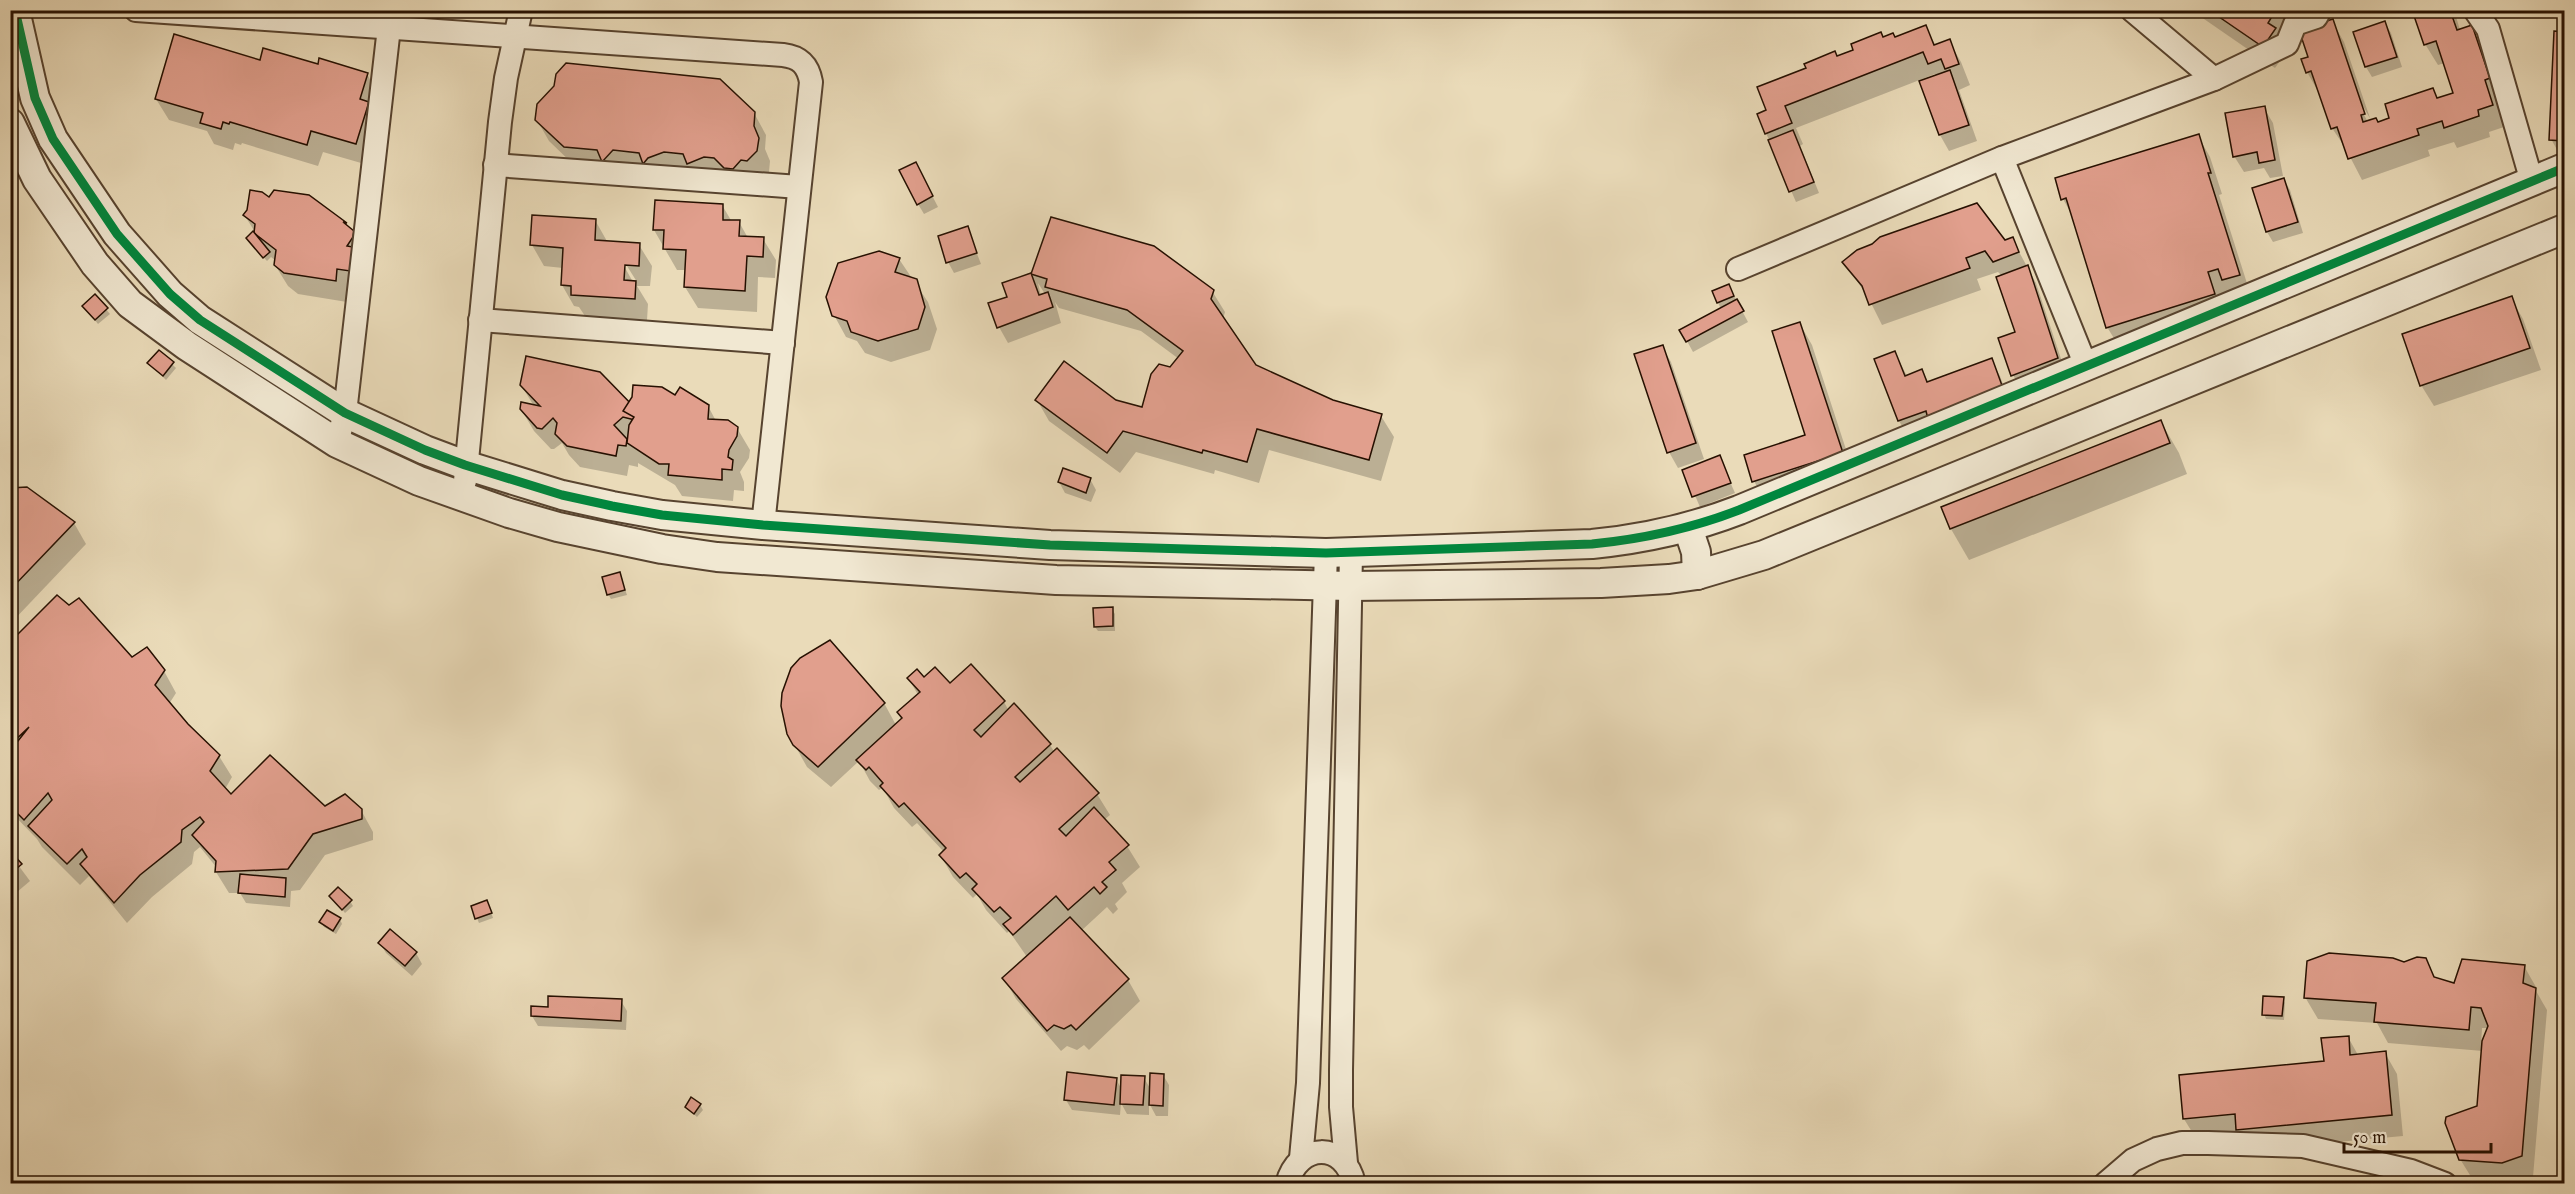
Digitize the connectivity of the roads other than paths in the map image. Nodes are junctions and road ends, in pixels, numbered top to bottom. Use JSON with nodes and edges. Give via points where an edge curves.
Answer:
{"nodes":[{"id":1,"x":15,"y":10,"type":"edge"},
{"id":2,"x":136,"y":10,"type":"edge"},
{"id":3,"x":521,"y":10,"type":"edge"},
{"id":4,"x":2132,"y":10,"type":"edge"},
{"id":5,"x":2320,"y":10,"type":"edge"},
{"id":6,"x":2475,"y":10,"type":"edge"},
{"id":7,"x":389,"y":20,"type":"edge"},
{"id":8,"x":515,"y":37,"type":"junction"},
{"id":9,"x":2214,"y":79,"type":"junction"},
{"id":10,"x":10,"y":123,"type":"edge"},
{"id":11,"x":2002,"y":158,"type":"junction"},
{"id":12,"x":495,"y":165,"type":"junction"},
{"id":13,"x":2565,"y":168,"type":"edge"},
{"id":14,"x":2532,"y":182,"type":"junction"},
{"id":15,"x":799,"y":187,"type":"junction"},
{"id":16,"x":2565,"y":229,"type":"edge"},
{"id":17,"x":1738,"y":269,"type":"dead end"},
{"id":18,"x":480,"y":320,"type":"junction"},
{"id":19,"x":783,"y":343,"type":"junction"},
{"id":20,"x":2086,"y":366,"type":"junction"},
{"id":21,"x":345,"y":413,"type":"junction"},
{"id":22,"x":337,"y":443,"type":"junction"},
{"id":23,"x":465,"y":465,"type":"junction"},
{"id":24,"x":465,"y":498,"type":"junction"},
{"id":25,"x":763,"y":525,"type":"junction"},
{"id":26,"x":1688,"y":528,"type":"junction"},
{"id":27,"x":1338,"y":553,"type":"junction"},
{"id":28,"x":1697,"y":575,"type":"junction"},
{"id":29,"x":1338,"y":586,"type":"junction"},
{"id":30,"x":1301,"y":1158,"type":"junction"},
{"id":31,"x":1350,"y":1173,"type":"edge"},
{"id":32,"x":1287,"y":1184,"type":"edge"},
{"id":33,"x":2105,"y":1184,"type":"edge"},
{"id":34,"x":2445,"y":1184,"type":"edge"}],
"edges":[{"from":1,"to":21,"type":"street","via":[[35,98],[53,139],[123,242],[200,321]]},
{"from":2,"to":7,"type":"street"},
{"from":3,"to":8,"type":"street"},
{"from":4,"to":9,"type":"street"},
{"from":5,"to":9,"type":"street","via":[[2316,17],[2295,24],[2287,44]]},
{"from":6,"to":14,"type":"street","via":[[2488,29]]},
{"from":7,"to":8,"type":"street"},
{"from":7,"to":21,"type":"street"},
{"from":8,"to":12,"type":"street"},
{"from":8,"to":15,"type":"street","via":[[783,55],[800,60],[811,82]]},
{"from":9,"to":11,"type":"street"},
{"from":10,"to":22,"type":"street","via":[[37,179],[60,215],[130,304],[187,346]]},
{"from":11,"to":17,"type":"street"},
{"from":11,"to":20,"type":"street"},
{"from":12,"to":15,"type":"street"},
{"from":12,"to":18,"type":"street"},
{"from":13,"to":14,"type":"street"},
{"from":14,"to":20,"type":"street"},
{"from":15,"to":19,"type":"street"},
{"from":16,"to":28,"type":"street","via":[[1764,555]]},
{"from":18,"to":19,"type":"street"},
{"from":18,"to":23,"type":"street"},
{"from":19,"to":25,"type":"street"},
{"from":20,"to":26,"type":"street"},
{"from":21,"to":22,"type":"street"},
{"from":21,"to":23,"type":"street"},
{"from":22,"to":24,"type":"street"},
{"from":23,"to":24,"type":"street"},
{"from":23,"to":25,"type":"street","via":[[612,506]]},
{"from":24,"to":29,"type":"street","via":[[578,532],[717,556],[1056,580]]},
{"from":25,"to":27,"type":"street","via":[[1050,545]]},
{"from":26,"to":27,"type":"street","via":[[1592,544]]},
{"from":26,"to":28,"type":"street","via":[[1696,552]]},
{"from":27,"to":29,"type":"street"},
{"from":28,"to":29,"type":"street","via":[[1601,583]]},
{"from":29,"to":30,"type":"street"},
{"from":29,"to":31,"type":"street","via":[[1341,1107]]},
{"from":30,"to":31,"type":"street","via":[[1329,1153]]},
{"from":30,"to":32,"type":"street","via":[[1290,1172]]},
{"from":33,"to":34,"type":"street","via":[[2133,1160],[2182,1143],[2303,1146],[2411,1171]]}]}
